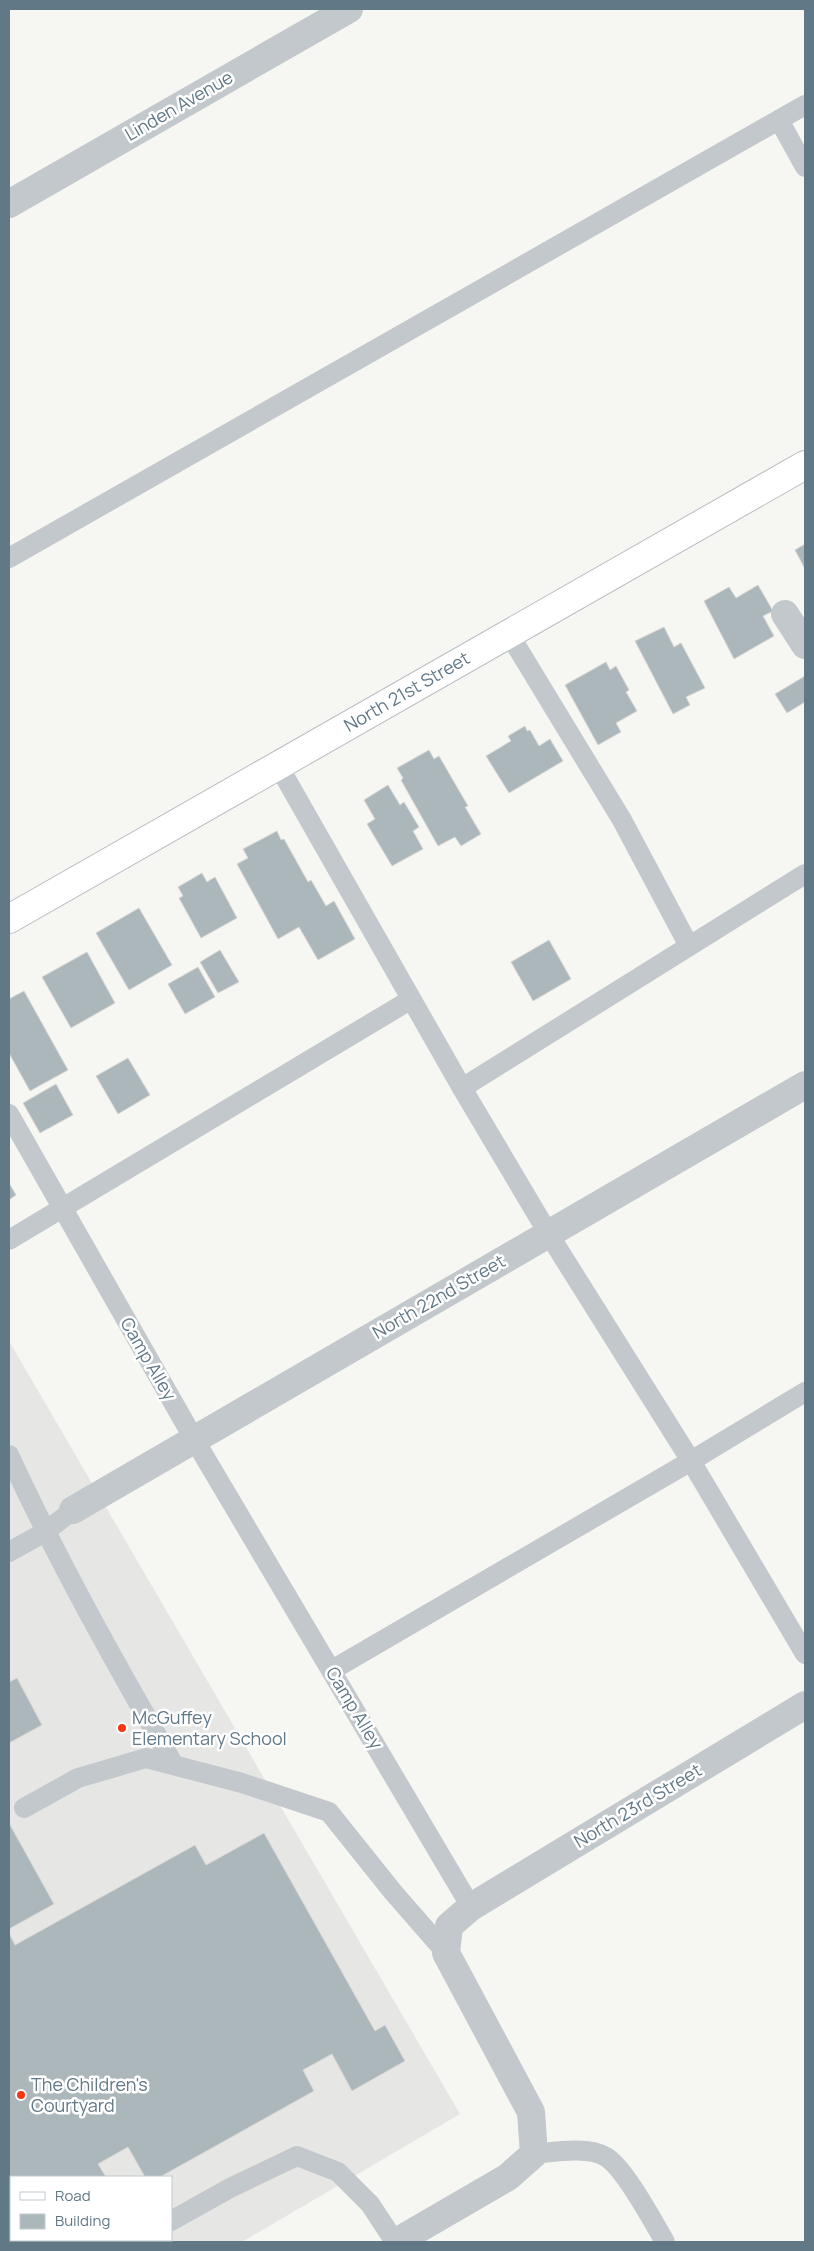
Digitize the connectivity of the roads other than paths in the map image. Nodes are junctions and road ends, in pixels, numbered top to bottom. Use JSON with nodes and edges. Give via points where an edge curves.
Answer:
{"nodes":[{"id":1,"x":349,"y":9,"type":"edge"},
{"id":2,"x":805,"y":105,"type":"edge"},
{"id":3,"x":779,"y":120,"type":"junction"},
{"id":4,"x":805,"y":167,"type":"edge"},
{"id":5,"x":9,"y":204,"type":"edge"},
{"id":6,"x":805,"y":465,"type":"edge"},
{"id":7,"x":9,"y":558,"type":"edge"},
{"id":8,"x":785,"y":614,"type":"dead end"},
{"id":9,"x":509,"y":634,"type":"junction"},
{"id":10,"x":805,"y":645,"type":"edge"},
{"id":11,"x":278,"y":765,"type":"junction"},
{"id":12,"x":805,"y":874,"type":"edge"},
{"id":13,"x":9,"y":919,"type":"edge"},
{"id":14,"x":689,"y":946,"type":"junction"},
{"id":15,"x":410,"y":1000,"type":"junction"},
{"id":16,"x":805,"y":1085,"type":"edge"},
{"id":17,"x":462,"y":1088,"type":"junction"},
{"id":18,"x":9,"y":1114,"type":"edge"},
{"id":19,"x":62,"y":1209,"type":"junction"},
{"id":20,"x":548,"y":1233,"type":"junction"},
{"id":21,"x":9,"y":1240,"type":"edge"},
{"id":22,"x":805,"y":1392,"type":"edge"},
{"id":23,"x":194,"y":1439,"type":"junction"},
{"id":24,"x":9,"y":1455,"type":"edge"},
{"id":25,"x":691,"y":1461,"type":"junction"},
{"id":26,"x":73,"y":1510,"type":"joint"},
{"id":27,"x":45,"y":1532,"type":"junction"},
{"id":28,"x":9,"y":1552,"type":"edge"},
{"id":29,"x":805,"y":1654,"type":"edge"},
{"id":30,"x":332,"y":1670,"type":"junction"},
{"id":31,"x":805,"y":1705,"type":"edge"},
{"id":32,"x":174,"y":1765,"type":"junction"},
{"id":33,"x":24,"y":1808,"type":"dead end"},
{"id":34,"x":471,"y":1907,"type":"junction"},
{"id":35,"x":448,"y":1955,"type":"junction"},
{"id":36,"x":534,"y":2154,"type":"junction"},
{"id":37,"x":172,"y":2220,"type":"edge"},
{"id":38,"x":396,"y":2242,"type":"edge"},
{"id":39,"x":665,"y":2242,"type":"edge"}],
"edges":[{"from":1,"to":5,"type":"street","name":"Linden Avenue"},
{"from":2,"to":3,"type":"lane"},
{"from":3,"to":4,"type":"lane"},
{"from":3,"to":7,"type":"lane"},
{"from":6,"to":9,"type":"main road","name":"North 21st Street"},
{"from":8,"to":10,"type":"street"},
{"from":9,"to":11,"type":"main road","name":"North 21st Street"},
{"from":9,"to":14,"type":"lane","via":[[622,820]]},
{"from":11,"to":13,"type":"main road","name":"North 21st Street"},
{"from":11,"to":15,"type":"lane"},
{"from":12,"to":14,"type":"lane"},
{"from":14,"to":17,"type":"lane"},
{"from":15,"to":17,"type":"lane"},
{"from":15,"to":19,"type":"lane"},
{"from":16,"to":20,"type":"street","name":"North 22nd Street"},
{"from":17,"to":20,"type":"lane"},
{"from":18,"to":19,"type":"lane","name":"Camp Alley"},
{"from":19,"to":21,"type":"lane"},
{"from":19,"to":23,"type":"lane","name":"Camp Alley"},
{"from":20,"to":23,"type":"street","name":"North 22nd Street"},
{"from":20,"to":25,"type":"lane"},
{"from":22,"to":25,"type":"lane"},
{"from":23,"to":26,"type":"street","name":"North 22nd Street"},
{"from":23,"to":30,"type":"lane","name":"Camp Alley"},
{"from":24,"to":27,"type":"lane"},
{"from":25,"to":29,"type":"lane"},
{"from":25,"to":30,"type":"lane"},
{"from":26,"to":27,"type":"lane"},
{"from":27,"to":28,"type":"lane"},
{"from":27,"to":32,"type":"lane"},
{"from":30,"to":34,"type":"lane","name":"Camp Alley"},
{"from":31,"to":34,"type":"street","name":"North 23rd Street"},
{"from":32,"to":33,"type":"lane","via":[[146,1758],[78,1778]]},
{"from":32,"to":35,"type":"lane","via":[[242,1783],[329,1812]]},
{"from":34,"to":35,"type":"street","via":[[449,1926]]},
{"from":35,"to":36,"type":"street","via":[[531,2112]]},
{"from":36,"to":38,"type":"street","via":[[508,2177]]},
{"from":36,"to":39,"type":"lane","via":[[581,2150],[606,2157],[624,2175]]},
{"from":37,"to":38,"type":"lane","via":[[297,2156],[338,2172],[370,2204]]}]}
